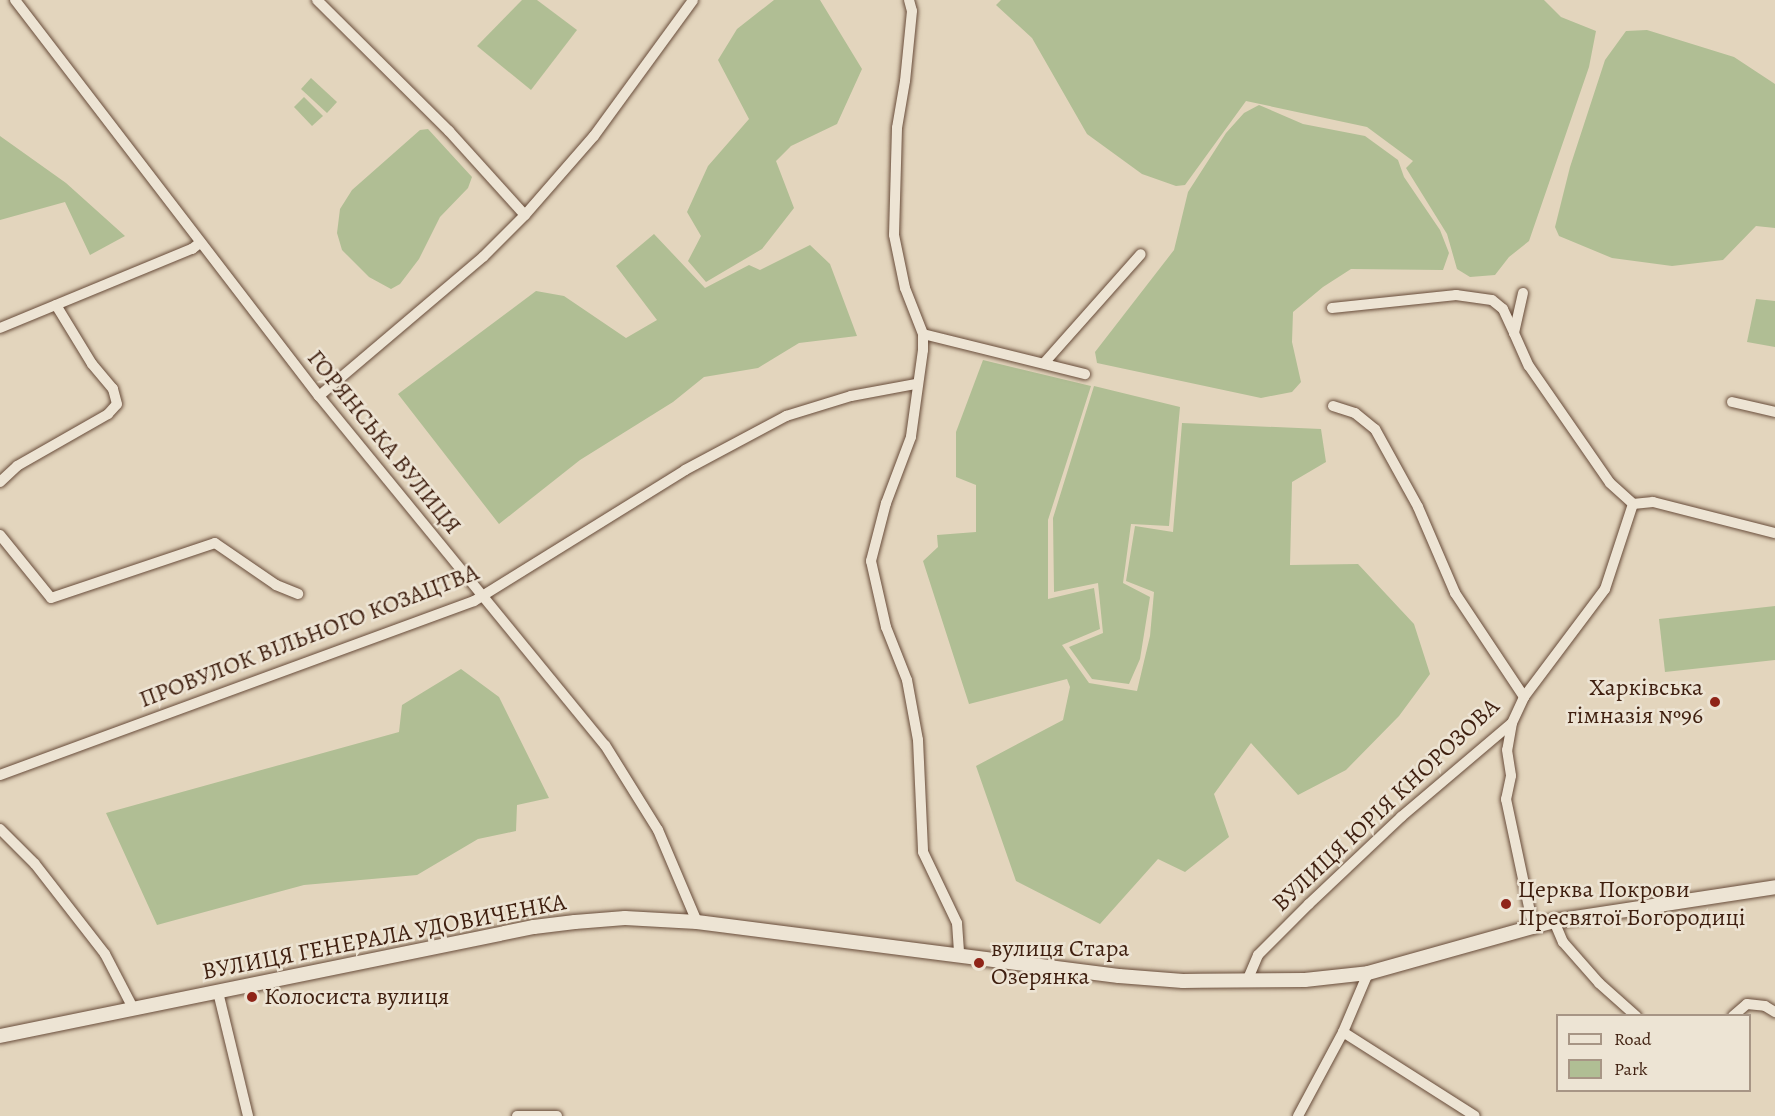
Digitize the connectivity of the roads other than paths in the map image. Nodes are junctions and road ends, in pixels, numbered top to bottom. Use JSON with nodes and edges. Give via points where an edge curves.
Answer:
{"nodes":[{"id":1,"x":15,"y":0,"type":"edge"},
{"id":2,"x":317,"y":0,"type":"edge"},
{"id":3,"x":693,"y":0,"type":"edge"},
{"id":4,"x":909,"y":0,"type":"edge"},
{"id":5,"x":525,"y":215,"type":"junction"},
{"id":6,"x":201,"y":242,"type":"junction"},
{"id":7,"x":1141,"y":254,"type":"dead end"},
{"id":8,"x":1523,"y":293,"type":"dead end"},
{"id":9,"x":56,"y":305,"type":"junction"},
{"id":10,"x":1332,"y":308,"type":"dead end"},
{"id":11,"x":0,"y":328,"type":"edge"},
{"id":12,"x":1514,"y":333,"type":"junction"},
{"id":13,"x":923,"y":334,"type":"junction"},
{"id":14,"x":1045,"y":362,"type":"junction"},
{"id":15,"x":1085,"y":374,"type":"dead end"},
{"id":16,"x":915,"y":384,"type":"junction"},
{"id":17,"x":319,"y":396,"type":"junction"},
{"id":18,"x":1732,"y":402,"type":"dead end"},
{"id":19,"x":1333,"y":406,"type":"dead end"},
{"id":20,"x":1775,"y":412,"type":"edge"},
{"id":21,"x":0,"y":482,"type":"edge"},
{"id":22,"x":1633,"y":504,"type":"junction"},
{"id":23,"x":1775,"y":533,"type":"edge"},
{"id":24,"x":0,"y":535,"type":"edge"},
{"id":25,"x":297,"y":594,"type":"dead end"},
{"id":26,"x":481,"y":597,"type":"junction"},
{"id":27,"x":1524,"y":697,"type":"junction"},
{"id":28,"x":1512,"y":723,"type":"junction"},
{"id":29,"x":0,"y":775,"type":"edge"},
{"id":30,"x":0,"y":829,"type":"edge"},
{"id":31,"x":1775,"y":887,"type":"edge"},
{"id":32,"x":1554,"y":921,"type":"junction"},
{"id":33,"x":697,"y":922,"type":"junction"},
{"id":34,"x":1533,"y":926,"type":"junction"},
{"id":35,"x":959,"y":954,"type":"junction"},
{"id":36,"x":1368,"y":972,"type":"junction"},
{"id":37,"x":1247,"y":981,"type":"junction"},
{"id":38,"x":219,"y":992,"type":"junction"},
{"id":39,"x":133,"y":1008,"type":"junction"},
{"id":40,"x":1775,"y":1012,"type":"edge"},
{"id":41,"x":1634,"y":1014,"type":"edge"},
{"id":42,"x":1734,"y":1014,"type":"edge"},
{"id":43,"x":1343,"y":1032,"type":"junction"},
{"id":44,"x":0,"y":1036,"type":"edge"},
{"id":45,"x":248,"y":1116,"type":"edge"},
{"id":46,"x":517,"y":1116,"type":"edge"},
{"id":47,"x":557,"y":1116,"type":"edge"},
{"id":48,"x":1298,"y":1116,"type":"edge"},
{"id":49,"x":1475,"y":1116,"type":"edge"}],
"edges":[{"from":1,"to":6,"type":"street","name":"ГОРЯНСЬКА ВУЛИЦЯ"},
{"from":2,"to":5,"type":"street","via":[[441,122]]},
{"from":3,"to":5,"type":"street","via":[[649,66]]},
{"from":4,"to":13,"type":"street","via":[[912,11],[907,69],[897,128],[894,235],[905,288]]},
{"from":5,"to":17,"type":"street","via":[[483,257]]},
{"from":6,"to":9,"type":"street"},
{"from":6,"to":17,"type":"street","name":"ГОРЯНСЬКА ВУЛИЦЯ"},
{"from":7,"to":14,"type":"street"},
{"from":8,"to":12,"type":"street"},
{"from":9,"to":11,"type":"street"},
{"from":9,"to":21,"type":"street","via":[[113,389],[117,404],[108,414],[17,466]]},
{"from":10,"to":12,"type":"street","via":[[1456,295],[1492,300],[1503,309]]},
{"from":12,"to":22,"type":"street","via":[[1529,366],[1604,474]]},
{"from":13,"to":14,"type":"street"},
{"from":13,"to":16,"type":"street"},
{"from":14,"to":15,"type":"street"},
{"from":16,"to":26,"type":"street","name":"ПРОВУЛОК ВІЛЬНОГО КОЗАЦТВА","via":[[851,396],[786,416],[686,470]]},
{"from":16,"to":35,"type":"street","via":[[911,437],[886,503],[871,561],[886,627],[909,690],[918,740],[923,852],[957,923]]},
{"from":17,"to":26,"type":"street","name":"ГОРЯНСЬКА ВУЛИЦЯ"},
{"from":18,"to":20,"type":"street"},
{"from":19,"to":27,"type":"street","via":[[1355,413],[1375,429],[1418,507],[1455,593]]},
{"from":22,"to":23,"type":"street","via":[[1653,502]]},
{"from":22,"to":27,"type":"street","name":"ВУЛИЦЯ ЮРІЯ КНОРОЗОВА","via":[[1605,589]]},
{"from":24,"to":25,"type":"street","via":[[51,598],[215,543],[276,585]]},
{"from":26,"to":29,"type":"street","name":"ПРОВУЛОК ВІЛЬНОГО КОЗАЦТВА"},
{"from":26,"to":33,"type":"street","name":"ГОРЯНСЬКА ВУЛИЦЯ","via":[[604,745],[658,830]]},
{"from":27,"to":28,"type":"street","name":"ВУЛИЦЯ ЮРІЯ КНОРОЗОВА"},
{"from":28,"to":34,"type":"street","via":[[1508,750],[1511,776],[1506,799]]},
{"from":28,"to":37,"type":"street","name":"ВУЛИЦЯ ЮРІЯ КНОРОЗОВА","via":[[1409,809],[1309,904],[1258,955]]},
{"from":30,"to":39,"type":"street","via":[[35,864],[105,954]]},
{"from":31,"to":32,"type":"main road","name":"ВУЛИЦЯ ГЕНЕРАЛА УДОВИЧЕНКА"},
{"from":32,"to":34,"type":"main road","name":"ВУЛИЦЯ ГЕНЕРАЛА УДОВИЧЕНКА"},
{"from":32,"to":41,"type":"street","via":[[1563,942],[1599,983]]},
{"from":33,"to":35,"type":"main road","name":"ВУЛИЦЯ ГЕНЕРАЛА УДОВИЧЕНКА"},
{"from":33,"to":38,"type":"main road","name":"ВУЛИЦЯ ГЕНЕРАЛА УДОВИЧЕНКА","via":[[625,918],[534,927]]},
{"from":34,"to":36,"type":"main road","name":"ВУЛИЦЯ ГЕНЕРАЛА УДОВИЧЕНКА"},
{"from":35,"to":37,"type":"main road","name":"ВУЛИЦЯ ГЕНЕРАЛА УДОВИЧЕНКА","via":[[1119,976]]},
{"from":36,"to":37,"type":"main road","name":"ВУЛИЦЯ ГЕНЕРАЛА УДОВИЧЕНКА"},
{"from":36,"to":43,"type":"street"},
{"from":38,"to":39,"type":"main road","name":"ВУЛИЦЯ ГЕНЕРАЛА УДОВИЧЕНКА"},
{"from":38,"to":45,"type":"street"},
{"from":39,"to":44,"type":"main road","name":"ВУЛИЦЯ ГЕНЕРАЛА УДОВИЧЕНКА"},
{"from":40,"to":42,"type":"street","via":[[1765,1006],[1747,1004]]},
{"from":43,"to":48,"type":"street"},
{"from":43,"to":49,"type":"street"},
{"from":46,"to":47,"type":"street"}]}
